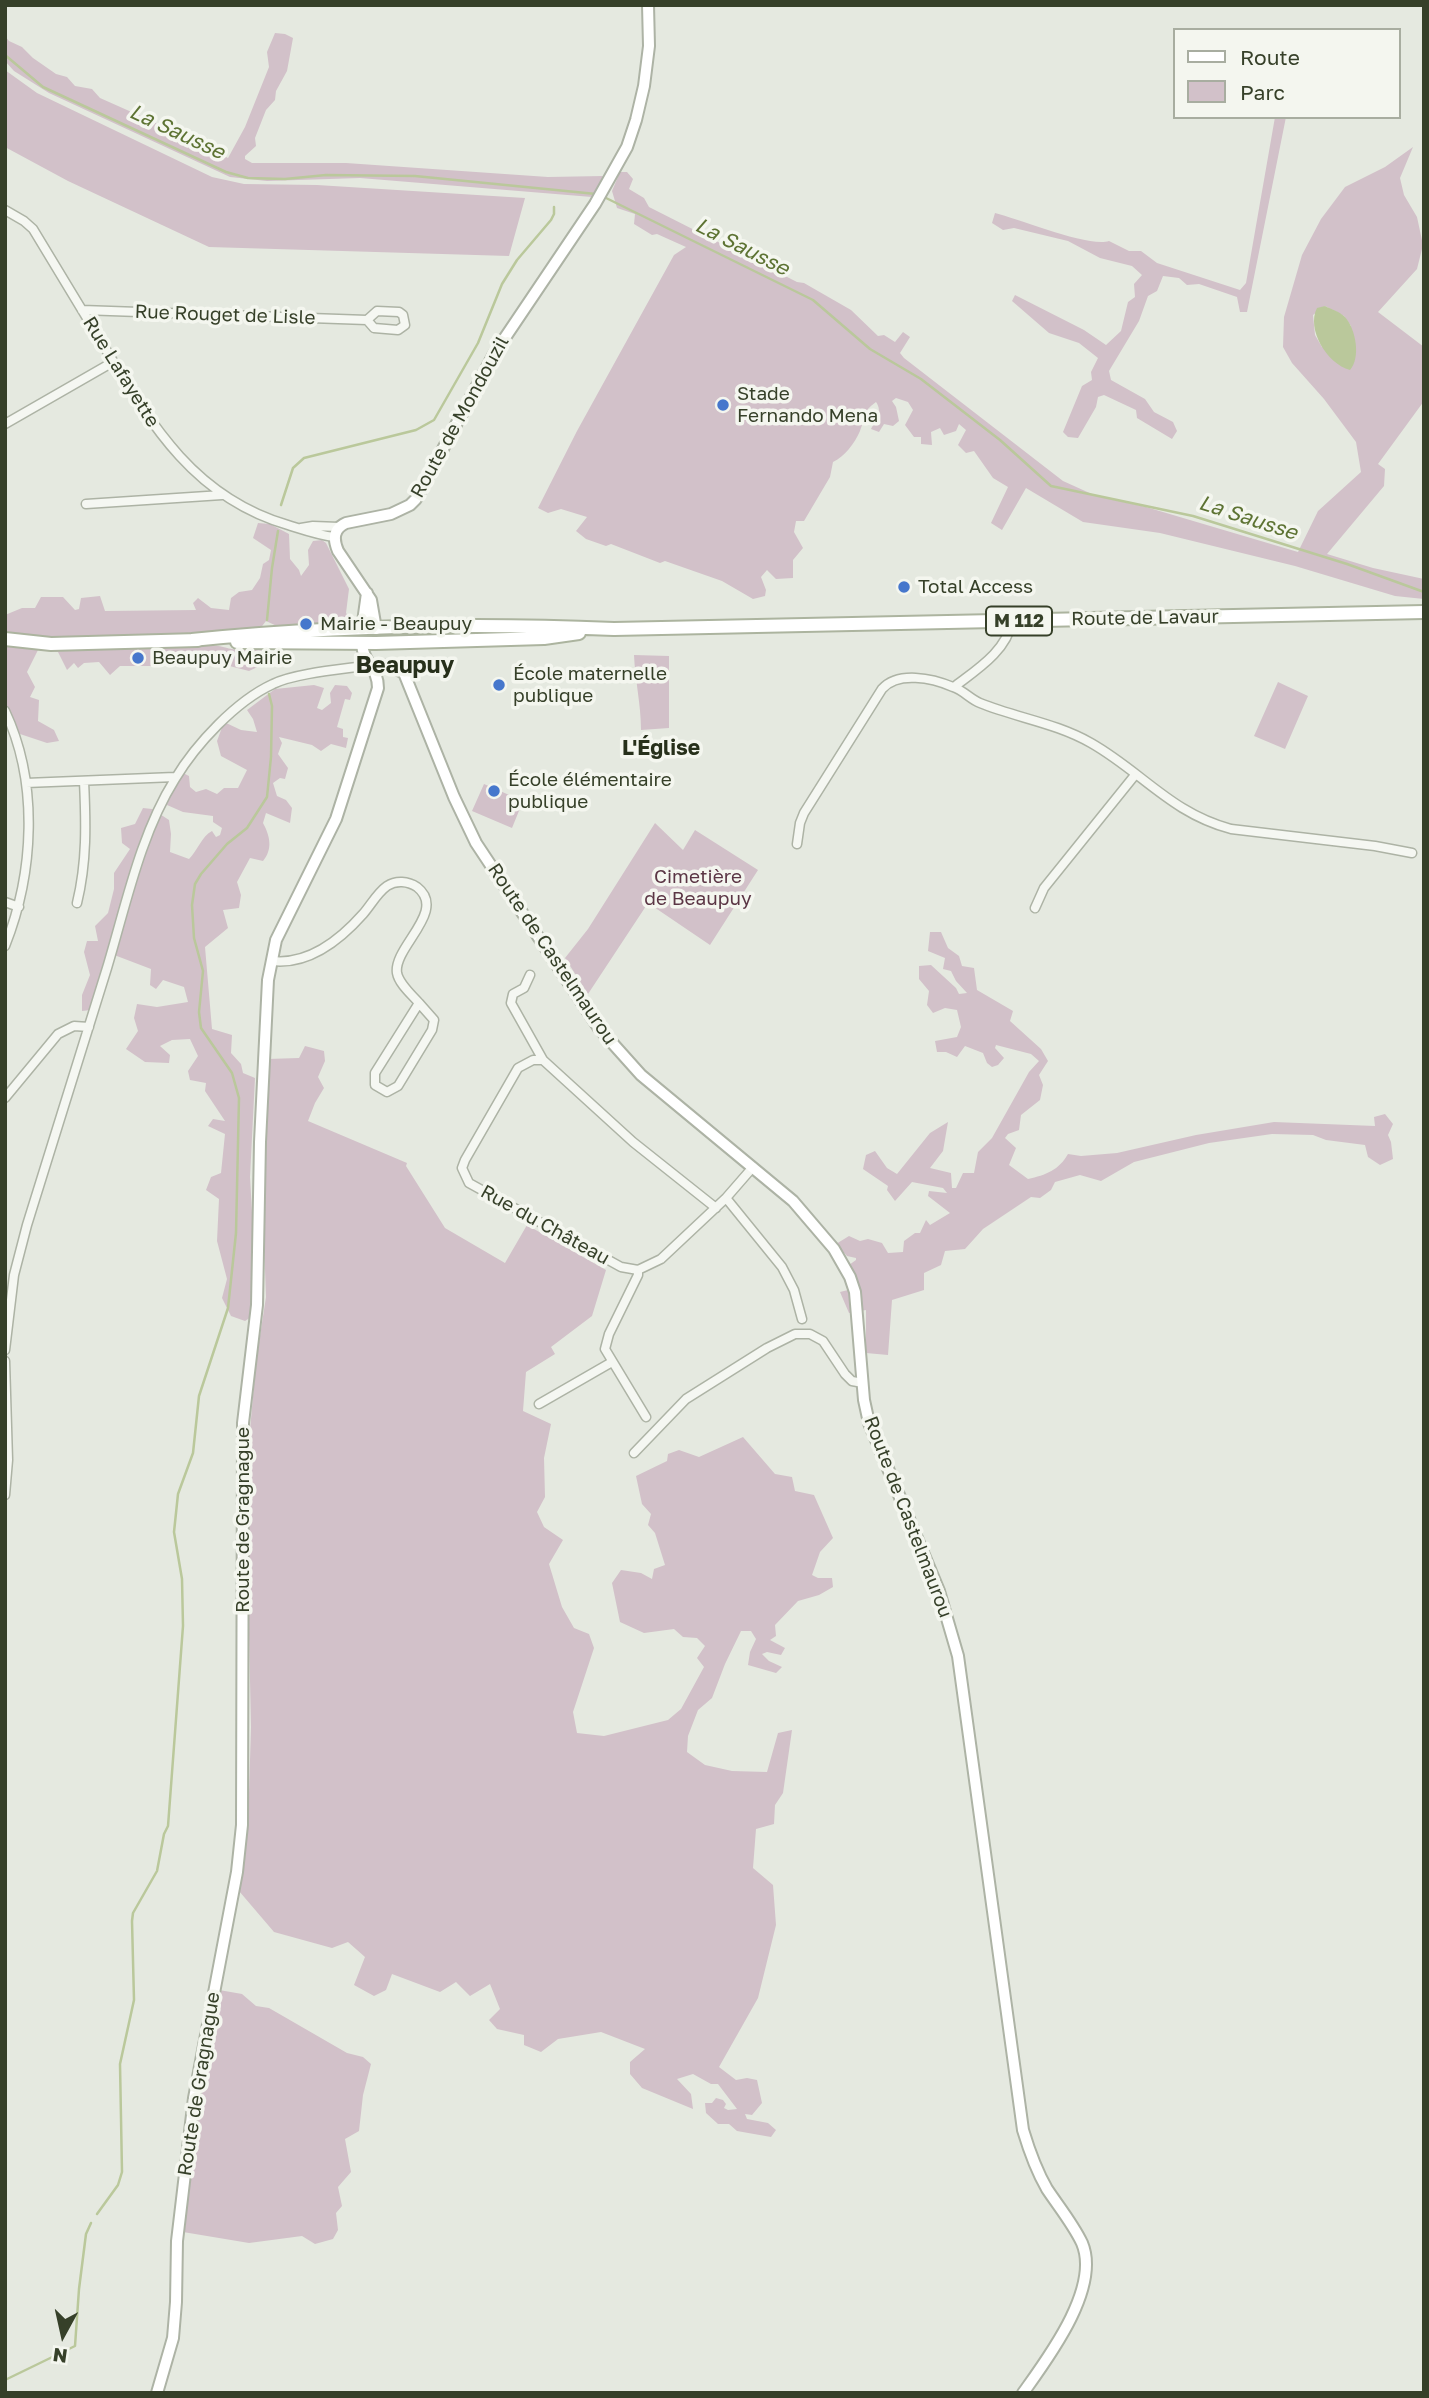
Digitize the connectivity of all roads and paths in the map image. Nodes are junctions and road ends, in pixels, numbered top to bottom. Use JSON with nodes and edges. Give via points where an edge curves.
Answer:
{"nodes":[{"id":1,"x":648,"y":5,"type":"edge"},
{"id":2,"x":5,"y":210,"type":"edge"},
{"id":3,"x":82,"y":310,"type":"junction"},
{"id":4,"x":367,"y":320,"type":"dead end"},
{"id":5,"x":113,"y":362,"type":"junction"},
{"id":6,"x":5,"y":424,"type":"edge"},
{"id":7,"x":222,"y":495,"type":"junction"},
{"id":8,"x":86,"y":503,"type":"dead end"},
{"id":9,"x":337,"y":532,"type":"junction"},
{"id":10,"x":366,"y":593,"type":"junction"},
{"id":11,"x":1424,"y":612,"type":"edge"},
{"id":12,"x":1012,"y":621,"type":"junction"},
{"id":13,"x":362,"y":629,"type":"junction"},
{"id":14,"x":376,"y":629,"type":"junction"},
{"id":15,"x":614,"y":629,"type":"junction"},
{"id":16,"x":5,"y":639,"type":"edge"},
{"id":17,"x":192,"y":640,"type":"junction"},
{"id":18,"x":369,"y":643,"type":"junction"},
{"id":19,"x":371,"y":665,"type":"junction"},
{"id":20,"x":954,"y":687,"type":"junction"},
{"id":21,"x":5,"y":711,"type":"edge"},
{"id":22,"x":1135,"y":775,"type":"junction"},
{"id":23,"x":175,"y":778,"type":"junction"},
{"id":24,"x":84,"y":781,"type":"junction"},
{"id":25,"x":26,"y":783,"type":"junction"},
{"id":26,"x":797,"y":844,"type":"dead end"},
{"id":27,"x":1412,"y":853,"type":"dead end"},
{"id":28,"x":5,"y":902,"type":"edge"},
{"id":29,"x":77,"y":903,"type":"dead end"},
{"id":30,"x":19,"y":907,"type":"junction"},
{"id":31,"x":1035,"y":908,"type":"dead end"},
{"id":32,"x":5,"y":946,"type":"edge"},
{"id":33,"x":272,"y":961,"type":"junction"},
{"id":34,"x":530,"y":975,"type":"dead end"},
{"id":35,"x":419,"y":1003,"type":"junction"},
{"id":36,"x":89,"y":1027,"type":"junction"},
{"id":37,"x":543,"y":1060,"type":"junction"},
{"id":38,"x":5,"y":1098,"type":"edge"},
{"id":39,"x":753,"y":1167,"type":"junction"},
{"id":40,"x":726,"y":1198,"type":"junction"},
{"id":41,"x":716,"y":1208,"type":"junction"},
{"id":42,"x":638,"y":1270,"type":"junction"},
{"id":43,"x":802,"y":1319,"type":"dead end"},
{"id":44,"x":5,"y":1350,"type":"edge"},
{"id":45,"x":5,"y":1361,"type":"edge"},
{"id":46,"x":612,"y":1362,"type":"junction"},
{"id":47,"x":863,"y":1383,"type":"junction"},
{"id":48,"x":6,"y":1392,"type":"edge"},
{"id":49,"x":539,"y":1405,"type":"dead end"},
{"id":50,"x":646,"y":1417,"type":"dead end"},
{"id":51,"x":634,"y":1453,"type":"dead end"},
{"id":52,"x":7,"y":1459,"type":"edge"},
{"id":53,"x":5,"y":1495,"type":"edge"},
{"id":54,"x":157,"y":2393,"type":"edge"},
{"id":55,"x":1023,"y":2393,"type":"edge"}],
"edges":[{"from":1,"to":9,"type":"street","name":"Route de Mondouzil","via":[[649,46],[640,106],[627,147],[608,182],[494,354],[416,499],[391,514]]},
{"from":2,"to":3,"type":"street","name":"Rue Lafayette","via":[[33,229]]},
{"from":3,"to":4,"type":"street","name":"Rue Rouget de Lisle"},
{"from":3,"to":5,"type":"street","name":"Rue Lafayette"},
{"from":5,"to":6,"type":"street"},
{"from":5,"to":7,"type":"street","name":"Rue Lafayette","via":[[164,438],[192,471]]},
{"from":7,"to":8,"type":"street"},
{"from":7,"to":9,"type":"street","name":"Rue Lafayette","via":[[272,520]]},
{"from":9,"to":10,"type":"street","via":[[338,551]]},
{"from":10,"to":13,"type":"street"},
{"from":10,"to":14,"type":"street"},
{"from":11,"to":12,"type":"main road","name":"Route de Lavaur","number":"M 112"},
{"from":12,"to":15,"type":"main road","name":"Route de Lavaur","number":"M 112"},
{"from":12,"to":20,"type":"street","via":[[1008,635],[988,660]]},
{"from":13,"to":14,"type":"main road","name":"Route de Lavaur","number":"M 112"},
{"from":13,"to":17,"type":"main road","name":"Route de Lavaur","number":"M 112"},
{"from":13,"to":18,"type":"main road"},
{"from":14,"to":15,"type":"main road","name":"Route de Lavaur","number":"M 112","via":[[528,625]]},
{"from":14,"to":18,"type":"main road"},
{"from":15,"to":18,"type":"main road","name":"Route de Lavaur","number":"M 112","via":[[544,638]]},
{"from":16,"to":17,"type":"main road","name":"Route de Lavaur","number":"M 112","via":[[51,644]]},
{"from":17,"to":18,"type":"main road","name":"Route de Lavaur","number":"M 112"},
{"from":18,"to":19,"type":"street","name":"Route de Gragnague","via":[[376,652]]},
{"from":19,"to":23,"type":"street","via":[[274,683],[218,725]]},
{"from":19,"to":33,"type":"street","name":"Route de Gragnague","via":[[378,676],[377,688],[336,819],[282,926]]},
{"from":19,"to":39,"type":"street","name":"Route de Castelmaurou","via":[[390,666],[404,673],[476,843],[598,1027],[641,1075]]},
{"from":20,"to":22,"type":"street","via":[[976,701],[1071,733]]},
{"from":20,"to":26,"type":"street","via":[[900,678],[887,684],[804,813]]},
{"from":21,"to":25,"type":"street"},
{"from":22,"to":27,"type":"street","via":[[1184,810],[1231,829]]},
{"from":22,"to":31,"type":"street","via":[[1044,888]]},
{"from":23,"to":24,"type":"street"},
{"from":23,"to":36,"type":"street","via":[[139,862]]},
{"from":24,"to":25,"type":"street"},
{"from":24,"to":29,"type":"street","via":[[86,845]]},
{"from":25,"to":30,"type":"street","via":[[28,839]]},
{"from":28,"to":30,"type":"street"},
{"from":30,"to":32,"type":"street"},
{"from":33,"to":35,"type":"street","via":[[307,957],[351,926],[389,884],[412,884],[425,896],[425,912],[397,972]]},
{"from":33,"to":54,"type":"street","name":"Route de Gragnague","via":[[261,1117],[257,1306],[243,1423],[242,1825],[194,2098],[177,2241],[173,2338]]},
{"from":34,"to":37,"type":"street","via":[[524,988],[513,994],[512,1003]]},
{"from":35,"to":35,"type":"street","via":[[375,1073],[379,1089],[387,1092],[398,1086],[432,1030],[434,1020]]},
{"from":36,"to":38,"type":"street","via":[[74,1026],[58,1034]]},
{"from":36,"to":44,"type":"street","via":[[19,1254]]},
{"from":37,"to":41,"type":"street","via":[[633,1143]]},
{"from":37,"to":42,"type":"street","name":"Rue du Château","via":[[518,1068],[465,1160],[464,1175],[469,1182],[621,1267]]},
{"from":39,"to":40,"type":"street"},
{"from":39,"to":47,"type":"street","name":"Route de Castelmaurou","via":[[793,1201],[847,1270],[855,1292]]},
{"from":40,"to":41,"type":"street"},
{"from":40,"to":43,"type":"street","via":[[782,1267]]},
{"from":41,"to":42,"type":"street","via":[[661,1259]]},
{"from":42,"to":46,"type":"street","via":[[605,1349]]},
{"from":45,"to":48,"type":"street"},
{"from":46,"to":49,"type":"street"},
{"from":46,"to":50,"type":"street"},
{"from":47,"to":51,"type":"street","via":[[845,1374],[823,1341],[810,1334],[795,1334],[686,1399]]},
{"from":47,"to":55,"type":"street","name":"Route de Castelmaurou","via":[[869,1423],[939,1591],[958,1656],[1023,2130],[1036,2169],[1076,2231],[1086,2256],[1078,2302]]},
{"from":48,"to":52,"type":"street"},
{"from":52,"to":53,"type":"street"}]}
